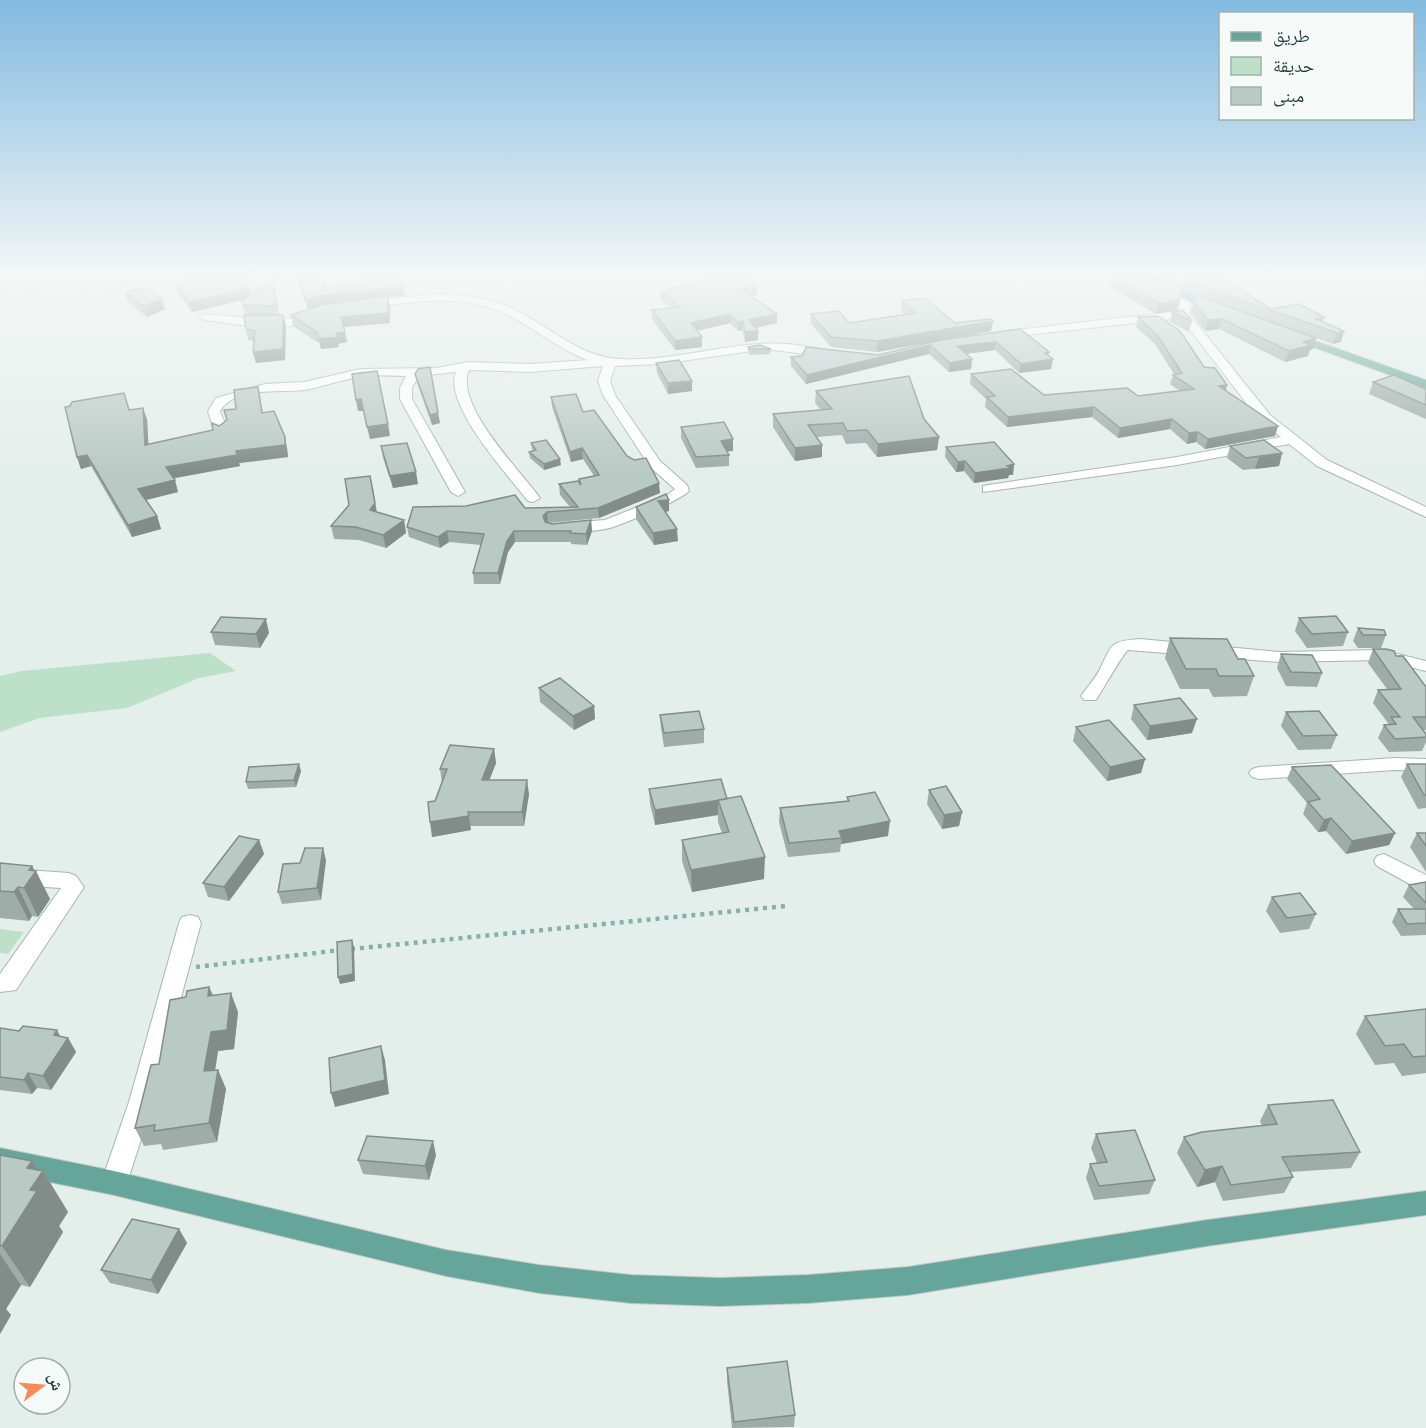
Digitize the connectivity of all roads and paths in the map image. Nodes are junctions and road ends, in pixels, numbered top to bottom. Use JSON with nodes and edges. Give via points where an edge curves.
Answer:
{"nodes":[{"id":1,"x":555,"y":341,"type":"edge"},
{"id":2,"x":1205,"y":341,"type":"edge"},
{"id":3,"x":1306,"y":341,"type":"edge"},
{"id":4,"x":843,"y":356,"type":"edge"},
{"id":5,"x":610,"y":362,"type":"junction"},
{"id":6,"x":464,"y":367,"type":"junction"},
{"id":7,"x":413,"y":373,"type":"junction"},
{"id":8,"x":1426,"y":384,"type":"edge"},
{"id":9,"x":221,"y":431,"type":"edge"},
{"id":10,"x":1294,"y":440,"type":"junction"},
{"id":11,"x":987,"y":489,"type":"dead end"},
{"id":12,"x":458,"y":492,"type":"dead end"},
{"id":13,"x":533,"y":498,"type":"dead end"},
{"id":14,"x":1426,"y":513,"type":"edge"},
{"id":15,"x":553,"y":528,"type":"edge"},
{"id":16,"x":1426,"y":666,"type":"edge"},
{"id":17,"x":1090,"y":696,"type":"dead end"},
{"id":18,"x":1426,"y":765,"type":"edge"},
{"id":19,"x":1258,"y":773,"type":"dead end"},
{"id":20,"x":1384,"y":861,"type":"dead end"},
{"id":21,"x":0,"y":876,"type":"edge"},
{"id":22,"x":1426,"y":885,"type":"edge"},
{"id":23,"x":786,"y":906,"type":"dead end"},
{"id":24,"x":190,"y":923,"type":"dead end"},
{"id":25,"x":178,"y":969,"type":"junction"},
{"id":26,"x":0,"y":983,"type":"edge"},
{"id":27,"x":0,"y":1160,"type":"edge"},
{"id":28,"x":114,"y":1184,"type":"junction"},
{"id":29,"x":1426,"y":1203,"type":"edge"}],
"edges":[{"from":1,"to":5,"type":"street","via":[[567,350]]},
{"from":2,"to":10,"type":"street","via":[[1265,418]]},
{"from":3,"to":8,"type":"main road"},
{"from":4,"to":5,"type":"street","via":[[760,345]]},
{"from":5,"to":6,"type":"street","via":[[530,368]]},
{"from":5,"to":15,"type":"street","via":[[604,381],[609,395],[655,465],[682,491],[608,524]]},
{"from":6,"to":7,"type":"street"},
{"from":6,"to":13,"type":"street","via":[[459,380],[462,397]]},
{"from":7,"to":9,"type":"street","via":[[362,373],[304,387],[265,388],[230,396],[220,401],[214,411]]},
{"from":7,"to":12,"type":"street","via":[[406,399]]},
{"from":10,"to":11,"type":"street"},
{"from":10,"to":14,"type":"street","via":[[1322,463]]},
{"from":16,"to":17,"type":"street","via":[[1381,655],[1279,657],[1124,645],[1115,651],[1109,669]]},
{"from":18,"to":19,"type":"street"},
{"from":20,"to":22,"type":"street"},
{"from":21,"to":26,"type":"street","via":[[69,881],[73,887],[8,984]]},
{"from":23,"to":25,"type":"path"},
{"from":24,"to":25,"type":"street"},
{"from":25,"to":28,"type":"street"},
{"from":27,"to":28,"type":"main road"},
{"from":28,"to":29,"type":"main road","via":[[457,1265],[631,1289],[720,1292],[908,1281]]}]}
